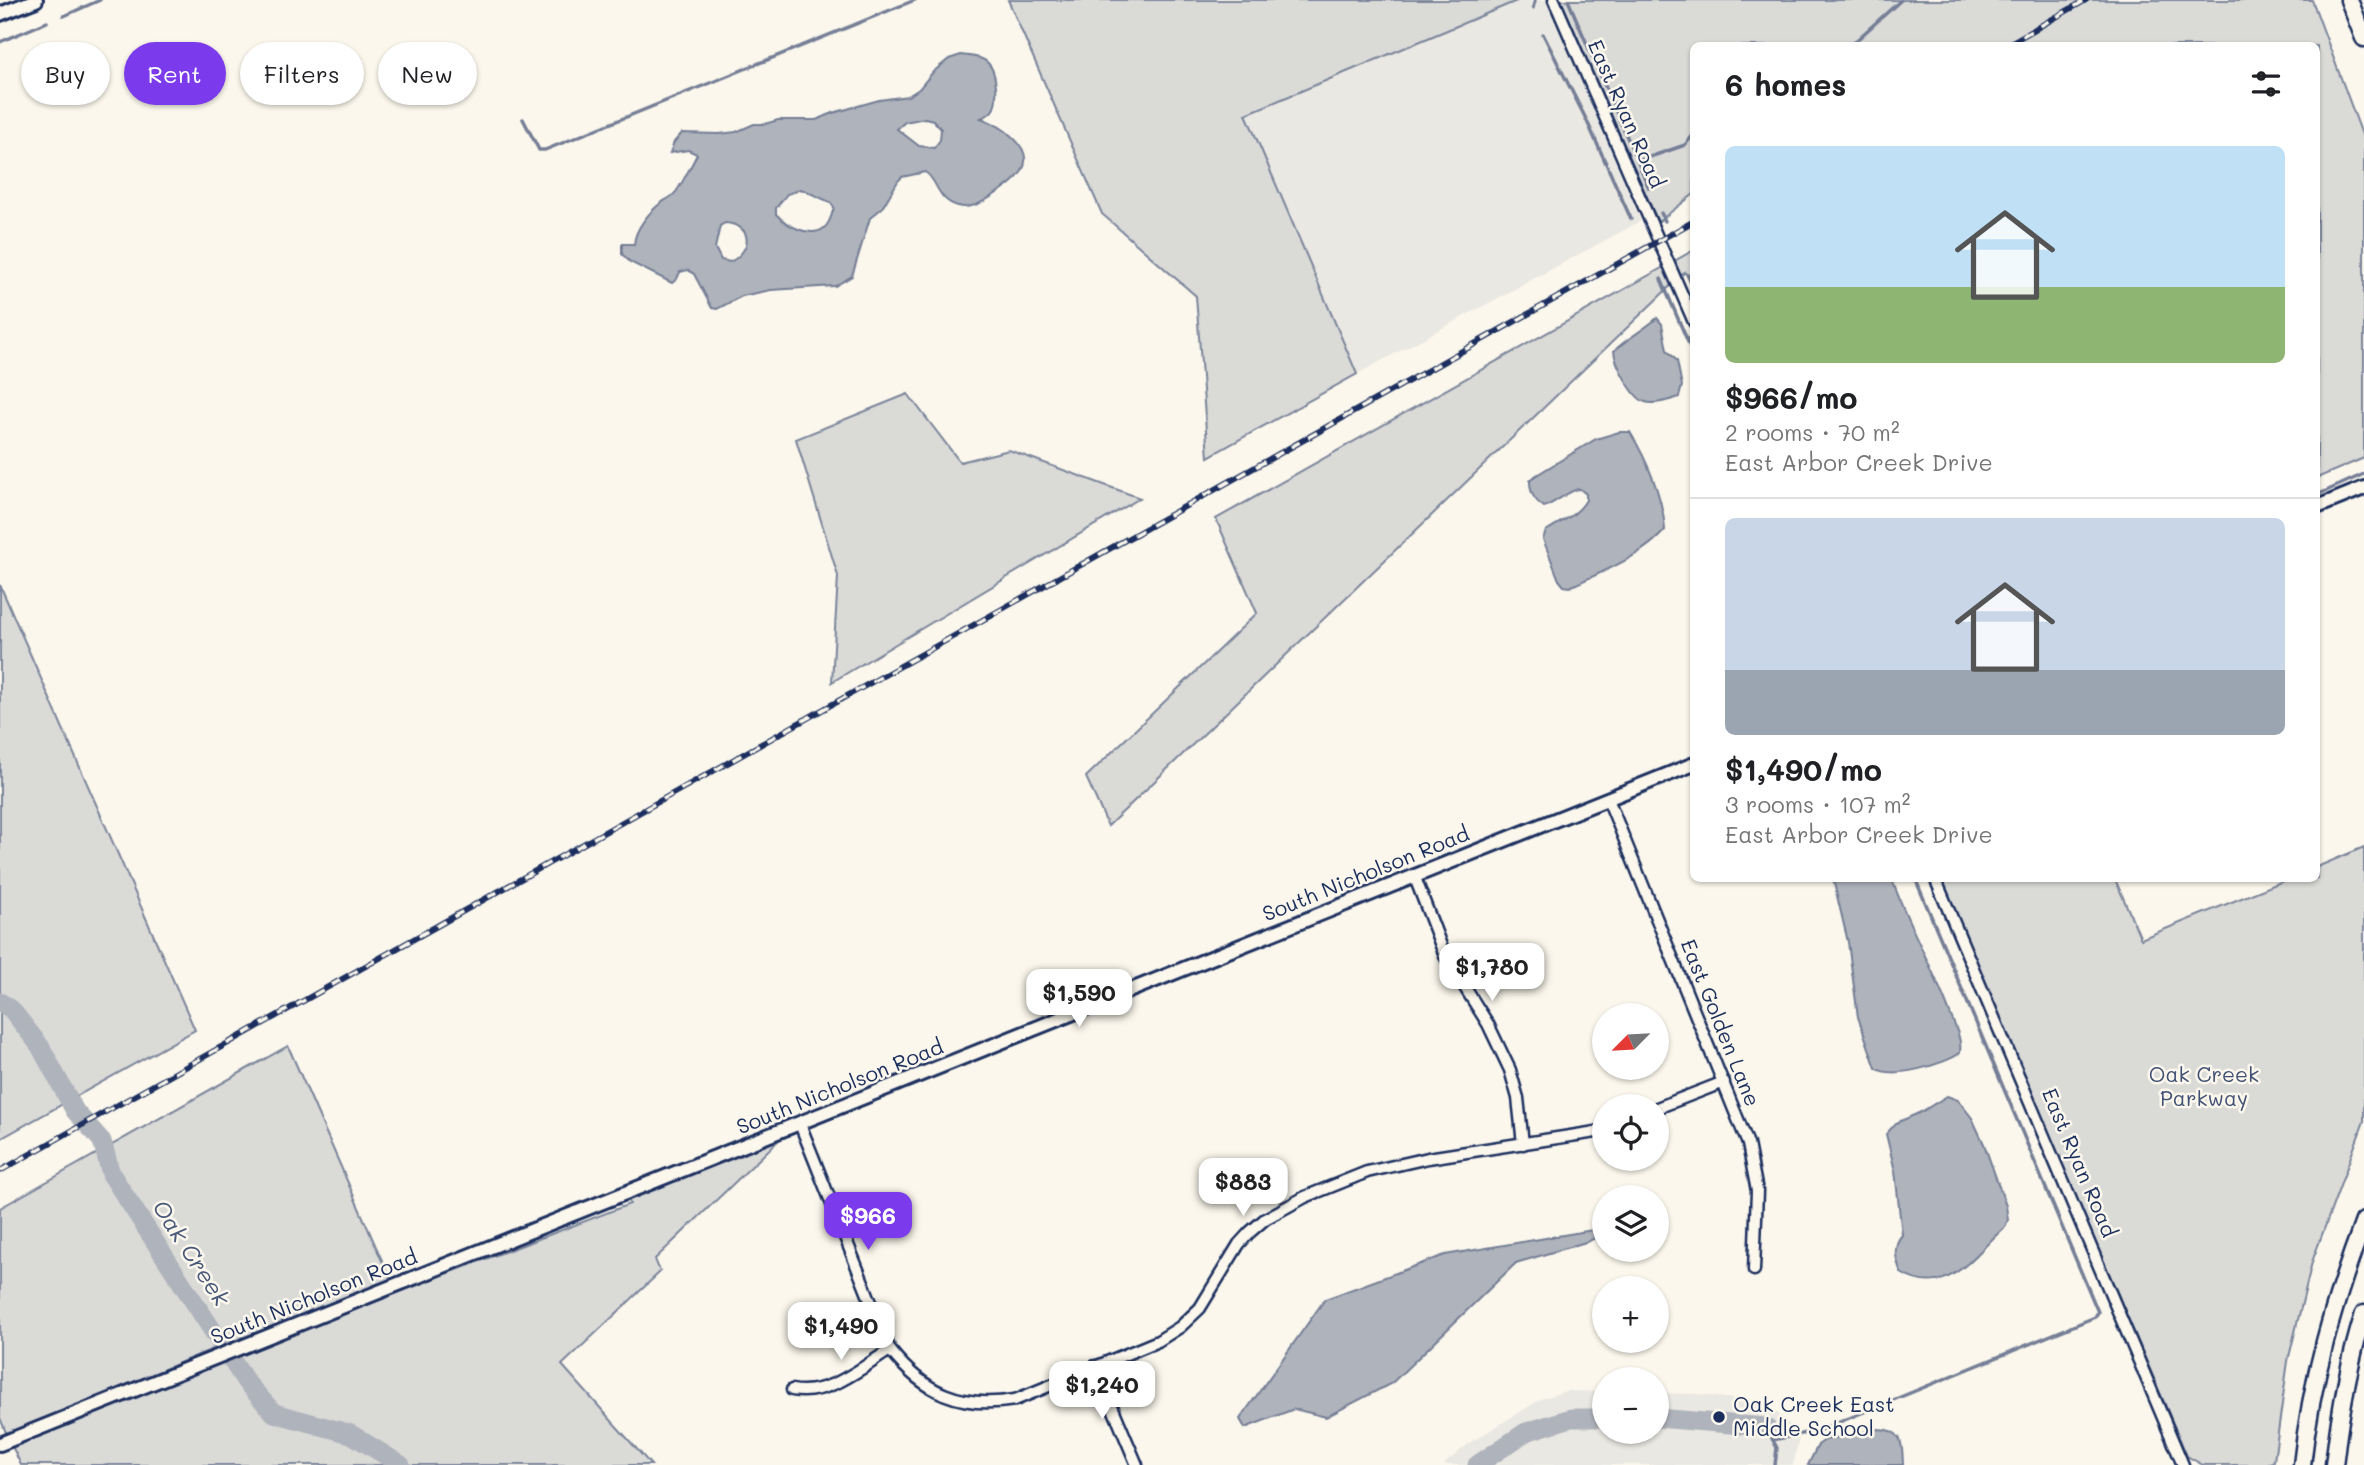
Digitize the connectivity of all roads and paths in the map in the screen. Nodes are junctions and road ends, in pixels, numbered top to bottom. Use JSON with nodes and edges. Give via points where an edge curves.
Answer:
{"nodes":[{"id":1,"x":36,"y":0,"type":"edge"},
{"id":2,"x":1554,"y":0,"type":"edge"},
{"id":3,"x":2349,"y":0,"type":"edge"},
{"id":4,"x":0,"y":15,"type":"edge"},
{"id":5,"x":2364,"y":38,"type":"edge"},
{"id":6,"x":1690,"y":313,"type":"edge"},
{"id":7,"x":2364,"y":488,"type":"edge"},
{"id":8,"x":2320,"y":506,"type":"edge"},
{"id":9,"x":1690,"y":766,"type":"edge"},
{"id":10,"x":1608,"y":799,"type":"junction"},
{"id":11,"x":1414,"y":875,"type":"junction"},
{"id":12,"x":1937,"y":882,"type":"edge"},
{"id":13,"x":1724,"y":1082,"type":"junction"},
{"id":14,"x":1669,"y":1103,"type":"edge"},
{"id":15,"x":800,"y":1124,"type":"junction"},
{"id":16,"x":1592,"y":1133,"type":"edge"},
{"id":17,"x":1523,"y":1144,"type":"junction"},
{"id":18,"x":2364,"y":1221,"type":"edge"},
{"id":19,"x":1754,"y":1270,"type":"dead end"},
{"id":20,"x":2364,"y":1314,"type":"edge"},
{"id":21,"x":890,"y":1350,"type":"junction"},
{"id":22,"x":1095,"y":1366,"type":"junction"},
{"id":23,"x":792,"y":1390,"type":"dead end"},
{"id":24,"x":0,"y":1444,"type":"edge"},
{"id":25,"x":1137,"y":1465,"type":"edge"},
{"id":26,"x":2183,"y":1465,"type":"edge"},
{"id":27,"x":2302,"y":1465,"type":"edge"},
{"id":28,"x":2334,"y":1465,"type":"edge"}],
"edges":[{"from":1,"to":4,"type":"street"},
{"from":2,"to":6,"type":"street","name":"East Ryan Road"},
{"from":3,"to":5,"type":"main road"},
{"from":7,"to":8,"type":"street"},
{"from":9,"to":10,"type":"street","name":"South Nicholson Road"},
{"from":10,"to":11,"type":"street","name":"South Nicholson Road"},
{"from":10,"to":13,"type":"street","name":"East Golden Lane"},
{"from":11,"to":15,"type":"street","name":"South Nicholson Road"},
{"from":11,"to":17,"type":"street","via":[[1445,956],[1488,1024],[1510,1070]]},
{"from":12,"to":26,"type":"street","name":"East Ryan Road"},
{"from":13,"to":14,"type":"street"},
{"from":13,"to":19,"type":"street","name":"East Golden Lane","via":[[1748,1144],[1757,1191]]},
{"from":15,"to":21,"type":"street"},
{"from":15,"to":24,"type":"street","name":"South Nicholson Road"},
{"from":16,"to":17,"type":"street"},
{"from":17,"to":22,"type":"street","via":[[1367,1172],[1305,1197],[1265,1219],[1238,1244],[1200,1308],[1180,1327],[1158,1341]]},
{"from":18,"to":27,"type":"main road","via":[[2315,1380]]},
{"from":20,"to":28,"type":"main road","via":[[2350,1366]]},
{"from":21,"to":22,"type":"street","via":[[928,1386],[968,1402],[991,1404],[1015,1399]]},
{"from":21,"to":23,"type":"street","via":[[831,1386]]},
{"from":22,"to":25,"type":"street"}]}
